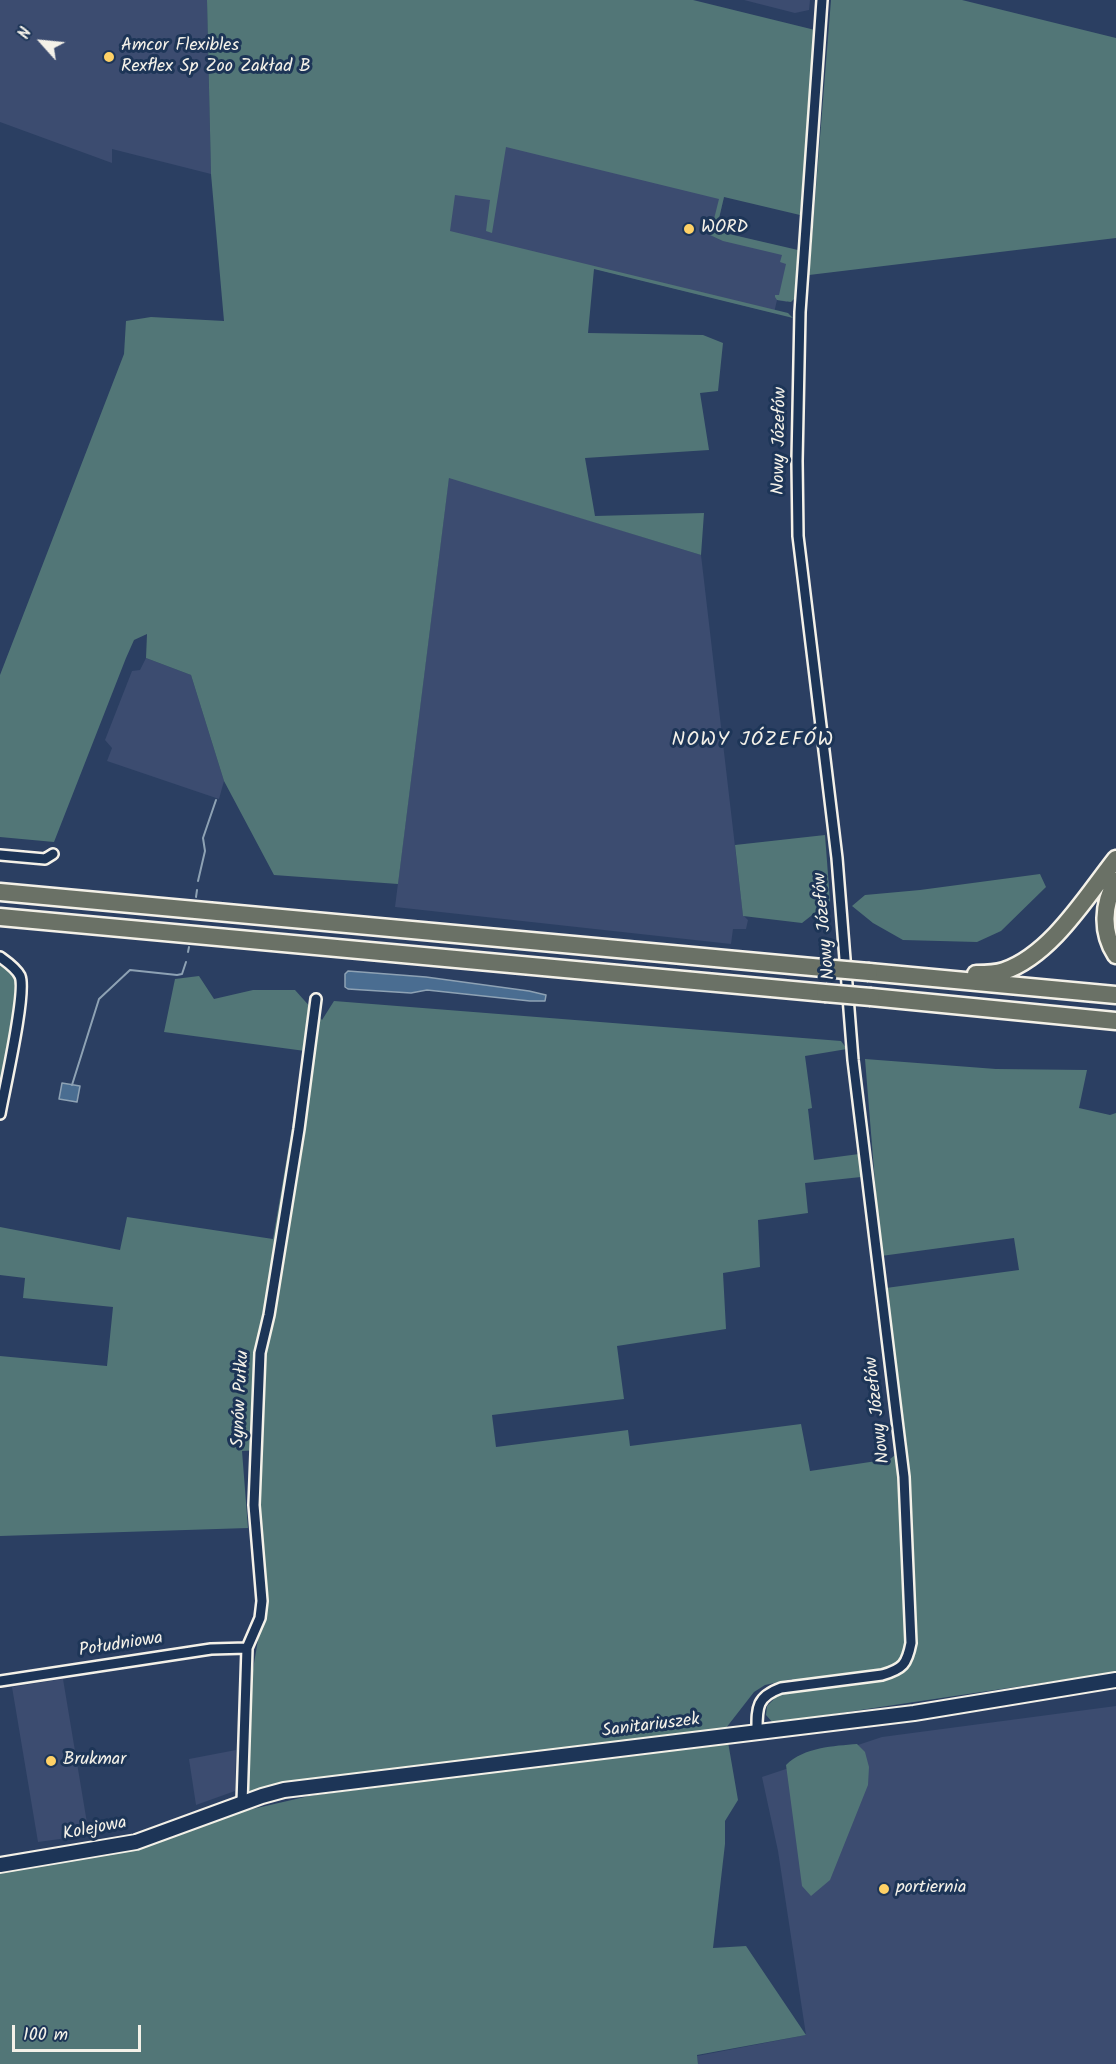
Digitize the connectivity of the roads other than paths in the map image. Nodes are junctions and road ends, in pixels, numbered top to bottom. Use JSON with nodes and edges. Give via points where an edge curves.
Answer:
{"nodes":[{"id":1,"x":822,"y":0,"type":"edge"},
{"id":2,"x":54,"y":854,"type":"dead end"},
{"id":3,"x":0,"y":855,"type":"edge"},
{"id":4,"x":1116,"y":859,"type":"edge"},
{"id":5,"x":1116,"y":881,"type":"edge"},
{"id":6,"x":0,"y":892,"type":"edge"},
{"id":7,"x":0,"y":917,"type":"edge"},
{"id":8,"x":1116,"y":955,"type":"edge"},
{"id":9,"x":0,"y":957,"type":"edge"},
{"id":10,"x":935,"y":977,"type":"junction"},
{"id":11,"x":1116,"y":995,"type":"edge"},
{"id":12,"x":316,"y":999,"type":"dead end"},
{"id":13,"x":1116,"y":1021,"type":"edge"},
{"id":14,"x":0,"y":1114,"type":"edge"},
{"id":15,"x":247,"y":1648,"type":"junction"},
{"id":16,"x":1116,"y":1680,"type":"edge"},
{"id":17,"x":0,"y":1681,"type":"edge"},
{"id":18,"x":757,"y":1732,"type":"junction"},
{"id":19,"x":242,"y":1803,"type":"junction"},
{"id":20,"x":195,"y":1820,"type":"joint"},
{"id":21,"x":0,"y":1865,"type":"edge"}],
"edges":[{"from":1,"to":18,"type":"street","name":"Nowy Józefów","via":[[800,312],[798,520],[837,858],[853,1060],[904,1477],[911,1643],[907,1660],[896,1671],[769,1692],[760,1701]]},
{"from":2,"to":3,"type":"street","via":[[45,859]]},
{"from":4,"to":10,"type":"highway","via":[[1038,952],[1004,971]]},
{"from":5,"to":8,"type":"highway","via":[[1105,913],[1108,938]]},
{"from":6,"to":10,"type":"highway","bridge":true},
{"from":7,"to":13,"type":"highway","bridge":true},
{"from":9,"to":14,"type":"street","via":[[20,977],[20,1003]]},
{"from":10,"to":11,"type":"highway"},
{"from":12,"to":15,"type":"street","name":"Synów Pułku","via":[[300,1129],[260,1353],[254,1505],[262,1601],[260,1618]]},
{"from":15,"to":17,"type":"street","name":"Południowa","via":[[211,1649]]},
{"from":15,"to":19,"type":"street","name":"Synów Pułku"},
{"from":16,"to":18,"type":"street","name":"Sanitariuszek","via":[[914,1713]]},
{"from":18,"to":19,"type":"street","name":"Sanitariuszek","via":[[284,1790]]},
{"from":19,"to":20,"type":"street","name":"Sanitariuszek"},
{"from":20,"to":21,"type":"street","name":"Kolejowa","via":[[127,1844]]}]}
